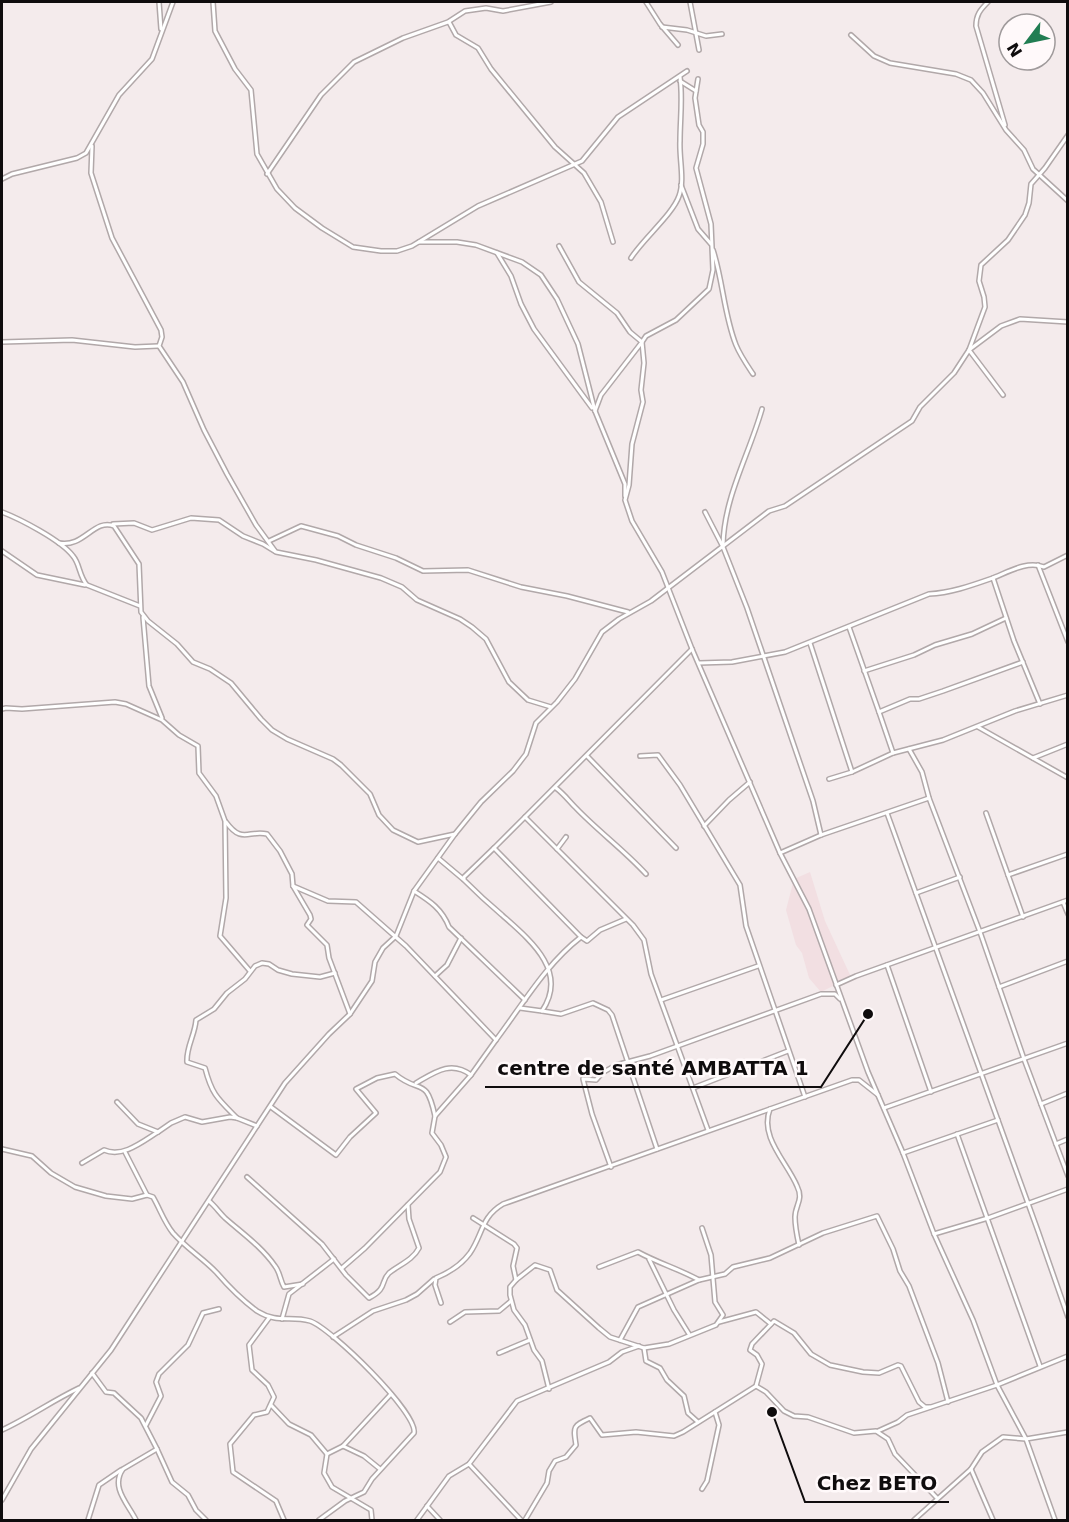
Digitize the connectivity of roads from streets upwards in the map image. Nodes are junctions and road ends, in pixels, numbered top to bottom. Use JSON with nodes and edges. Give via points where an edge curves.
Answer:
{"nodes":[{"id":1,"x":159,"y":2,"type":"edge"},
{"id":2,"x":173,"y":2,"type":"edge"},
{"id":3,"x":213,"y":2,"type":"edge"},
{"id":4,"x":551,"y":2,"type":"edge"},
{"id":5,"x":646,"y":2,"type":"edge"},
{"id":6,"x":690,"y":2,"type":"edge"},
{"id":7,"x":988,"y":2,"type":"edge"},
{"id":8,"x":540,"y":3,"type":"edge"},
{"id":9,"x":448,"y":22,"type":"junction"},
{"id":10,"x":663,"y":27,"type":"junction"},
{"id":11,"x":162,"y":31,"type":"junction"},
{"id":12,"x":694,"y":32,"type":"junction"},
{"id":13,"x":722,"y":33,"type":"dead end"},
{"id":14,"x":851,"y":35,"type":"dead end"},
{"id":15,"x":678,"y":45,"type":"dead end"},
{"id":16,"x":699,"y":50,"type":"dead end"},
{"id":17,"x":687,"y":71,"type":"dead end"},
{"id":18,"x":680,"y":79,"type":"junction"},
{"id":19,"x":698,"y":79,"type":"dead end"},
{"id":20,"x":696,"y":91,"type":"junction"},
{"id":21,"x":1006,"y":130,"type":"junction"},
{"id":22,"x":1068,"y":135,"type":"edge"},
{"id":23,"x":92,"y":146,"type":"junction"},
{"id":24,"x":575,"y":164,"type":"junction"},
{"id":25,"x":267,"y":174,"type":"junction"},
{"id":26,"x":1038,"y":175,"type":"junction"},
{"id":27,"x":2,"y":179,"type":"edge"},
{"id":28,"x":681,"y":185,"type":"junction"},
{"id":29,"x":1068,"y":201,"type":"edge"},
{"id":30,"x":419,"y":242,"type":"junction"},
{"id":31,"x":613,"y":242,"type":"dead end"},
{"id":32,"x":712,"y":245,"type":"junction"},
{"id":33,"x":559,"y":246,"type":"dead end"},
{"id":34,"x":496,"y":252,"type":"junction"},
{"id":35,"x":631,"y":258,"type":"dead end"},
{"id":36,"x":1068,"y":322,"type":"edge"},
{"id":37,"x":2,"y":342,"type":"edge"},
{"id":38,"x":642,"y":342,"type":"junction"},
{"id":39,"x":159,"y":346,"type":"junction"},
{"id":40,"x":969,"y":350,"type":"junction"},
{"id":41,"x":753,"y":374,"type":"dead end"},
{"id":42,"x":1003,"y":395,"type":"dead end"},
{"id":43,"x":762,"y":409,"type":"dead end"},
{"id":44,"x":595,"y":411,"type":"junction"},
{"id":45,"x":626,"y":500,"type":"junction"},
{"id":46,"x":2,"y":512,"type":"edge"},
{"id":47,"x":705,"y":512,"type":"dead end"},
{"id":48,"x":111,"y":524,"type":"junction"},
{"id":49,"x":268,"y":541,"type":"junction"},
{"id":50,"x":59,"y":543,"type":"junction"},
{"id":51,"x":263,"y":544,"type":"junction"},
{"id":52,"x":723,"y":547,"type":"junction"},
{"id":53,"x":2,"y":551,"type":"edge"},
{"id":54,"x":276,"y":552,"type":"junction"},
{"id":55,"x":1068,"y":555,"type":"edge"},
{"id":56,"x":1038,"y":564,"type":"junction"},
{"id":57,"x":993,"y":578,"type":"junction"},
{"id":58,"x":87,"y":585,"type":"junction"},
{"id":59,"x":668,"y":587,"type":"junction"},
{"id":60,"x":140,"y":606,"type":"junction"},
{"id":61,"x":630,"y":613,"type":"junction"},
{"id":62,"x":143,"y":616,"type":"junction"},
{"id":63,"x":1006,"y":618,"type":"junction"},
{"id":64,"x":849,"y":627,"type":"junction"},
{"id":65,"x":1068,"y":642,"type":"edge"},
{"id":66,"x":810,"y":643,"type":"junction"},
{"id":67,"x":692,"y":649,"type":"junction"},
{"id":68,"x":764,"y":657,"type":"junction"},
{"id":69,"x":1023,"y":662,"type":"junction"},
{"id":70,"x":699,"y":663,"type":"junction"},
{"id":71,"x":864,"y":671,"type":"junction"},
{"id":72,"x":1068,"y":695,"type":"edge"},
{"id":73,"x":1040,"y":704,"type":"junction"},
{"id":74,"x":551,"y":707,"type":"junction"},
{"id":75,"x":2,"y":709,"type":"edge"},
{"id":76,"x":879,"y":712,"type":"junction"},
{"id":77,"x":162,"y":720,"type":"junction"},
{"id":78,"x":978,"y":727,"type":"junction"},
{"id":79,"x":1068,"y":744,"type":"edge"},
{"id":80,"x":909,"y":749,"type":"junction"},
{"id":81,"x":893,"y":753,"type":"junction"},
{"id":82,"x":587,"y":756,"type":"junction"},
{"id":83,"x":640,"y":756,"type":"dead end"},
{"id":84,"x":1033,"y":758,"type":"junction"},
{"id":85,"x":852,"y":772,"type":"junction"},
{"id":86,"x":829,"y":778,"type":"dead end"},
{"id":87,"x":1068,"y":778,"type":"edge"},
{"id":88,"x":750,"y":782,"type":"junction"},
{"id":89,"x":556,"y":788,"type":"junction"},
{"id":90,"x":929,"y":798,"type":"junction"},
{"id":91,"x":887,"y":813,"type":"junction"},
{"id":92,"x":986,"y":813,"type":"dead end"},
{"id":93,"x":525,"y":817,"type":"junction"},
{"id":94,"x":225,"y":821,"type":"junction"},
{"id":95,"x":704,"y":826,"type":"junction"},
{"id":96,"x":455,"y":834,"type":"junction"},
{"id":97,"x":821,"y":835,"type":"junction"},
{"id":98,"x":566,"y":837,"type":"dead end"},
{"id":99,"x":494,"y":848,"type":"junction"},
{"id":100,"x":676,"y":848,"type":"dead end"},
{"id":101,"x":557,"y":849,"type":"junction"},
{"id":102,"x":780,"y":853,"type":"junction"},
{"id":103,"x":1068,"y":854,"type":"edge"},
{"id":104,"x":438,"y":858,"type":"junction"},
{"id":105,"x":646,"y":874,"type":"dead end"},
{"id":106,"x":1008,"y":875,"type":"junction"},
{"id":107,"x":960,"y":877,"type":"junction"},
{"id":108,"x":464,"y":880,"type":"junction"},
{"id":109,"x":293,"y":886,"type":"junction"},
{"id":110,"x":414,"y":891,"type":"junction"},
{"id":111,"x":916,"y":893,"type":"junction"},
{"id":112,"x":1065,"y":901,"type":"edge"},
{"id":113,"x":1068,"y":914,"type":"edge"},
{"id":114,"x":1023,"y":917,"type":"junction"},
{"id":115,"x":627,"y":919,"type":"junction"},
{"id":116,"x":980,"y":932,"type":"junction"},
{"id":117,"x":396,"y":936,"type":"junction"},
{"id":118,"x":581,"y":937,"type":"junction"},
{"id":119,"x":461,"y":938,"type":"junction"},
{"id":120,"x":936,"y":948,"type":"junction"},
{"id":121,"x":1068,"y":961,"type":"edge"},
{"id":122,"x":886,"y":965,"type":"junction"},
{"id":123,"x":759,"y":966,"type":"junction"},
{"id":124,"x":548,"y":968,"type":"junction"},
{"id":125,"x":250,"y":971,"type":"junction"},
{"id":126,"x":335,"y":973,"type":"junction"},
{"id":127,"x":435,"y":976,"type":"junction"},
{"id":128,"x":836,"y":985,"type":"junction"},
{"id":129,"x":999,"y":987,"type":"junction"},
{"id":130,"x":525,"y":1000,"type":"junction"},
{"id":131,"x":661,"y":1000,"type":"junction"},
{"id":132,"x":842,"y":1003,"type":"junction"},
{"id":133,"x":519,"y":1008,"type":"junction"},
{"id":134,"x":542,"y":1011,"type":"junction"},
{"id":135,"x":774,"y":1011,"type":"junction"},
{"id":136,"x":350,"y":1014,"type":"junction"},
{"id":137,"x":496,"y":1040,"type":"junction"},
{"id":138,"x":1068,"y":1043,"type":"edge"},
{"id":139,"x":677,"y":1045,"type":"junction"},
{"id":140,"x":788,"y":1051,"type":"junction"},
{"id":141,"x":1024,"y":1059,"type":"junction"},
{"id":142,"x":627,"y":1063,"type":"junction"},
{"id":143,"x":981,"y":1074,"type":"junction"},
{"id":144,"x":471,"y":1075,"type":"junction"},
{"id":145,"x":414,"y":1084,"type":"junction"},
{"id":146,"x":693,"y":1088,"type":"junction"},
{"id":147,"x":931,"y":1092,"type":"junction"},
{"id":148,"x":1068,"y":1094,"type":"edge"},
{"id":149,"x":878,"y":1095,"type":"junction"},
{"id":150,"x":806,"y":1097,"type":"junction"},
{"id":151,"x":117,"y":1102,"type":"dead end"},
{"id":152,"x":1041,"y":1104,"type":"junction"},
{"id":153,"x":271,"y":1106,"type":"junction"},
{"id":154,"x":884,"y":1108,"type":"junction"},
{"id":155,"x":770,"y":1109,"type":"junction"},
{"id":156,"x":435,"y":1116,"type":"junction"},
{"id":157,"x":237,"y":1118,"type":"junction"},
{"id":158,"x":998,"y":1120,"type":"junction"},
{"id":159,"x":257,"y":1126,"type":"junction"},
{"id":160,"x":708,"y":1130,"type":"junction"},
{"id":161,"x":158,"y":1132,"type":"junction"},
{"id":162,"x":957,"y":1134,"type":"junction"},
{"id":163,"x":1068,"y":1140,"type":"edge"},
{"id":164,"x":1056,"y":1144,"type":"junction"},
{"id":165,"x":2,"y":1149,"type":"edge"},
{"id":166,"x":657,"y":1149,"type":"junction"},
{"id":167,"x":125,"y":1152,"type":"junction"},
{"id":168,"x":903,"y":1153,"type":"junction"},
{"id":169,"x":82,"y":1163,"type":"dead end"},
{"id":170,"x":611,"y":1167,"type":"junction"},
{"id":171,"x":1068,"y":1176,"type":"edge"},
{"id":172,"x":247,"y":1177,"type":"dead end"},
{"id":173,"x":1068,"y":1189,"type":"edge"},
{"id":174,"x":147,"y":1195,"type":"junction"},
{"id":175,"x":208,"y":1201,"type":"junction"},
{"id":176,"x":1028,"y":1204,"type":"junction"},
{"id":177,"x":408,"y":1205,"type":"junction"},
{"id":178,"x":473,"y":1218,"type":"dead end"},
{"id":179,"x":988,"y":1218,"type":"junction"},
{"id":180,"x":484,"y":1225,"type":"junction"},
{"id":181,"x":702,"y":1227,"type":"dead end"},
{"id":182,"x":934,"y":1234,"type":"junction"},
{"id":183,"x":182,"y":1242,"type":"junction"},
{"id":184,"x":799,"y":1245,"type":"junction"},
{"id":185,"x":334,"y":1258,"type":"junction"},
{"id":186,"x":648,"y":1258,"type":"junction"},
{"id":187,"x":599,"y":1267,"type":"dead end"},
{"id":188,"x":342,"y":1268,"type":"junction"},
{"id":189,"x":714,"y":1276,"type":"junction"},
{"id":190,"x":436,"y":1278,"type":"junction"},
{"id":191,"x":516,"y":1280,"type":"junction"},
{"id":192,"x":699,"y":1280,"type":"junction"},
{"id":193,"x":303,"y":1284,"type":"junction"},
{"id":194,"x":666,"y":1294,"type":"junction"},
{"id":195,"x":511,"y":1301,"type":"junction"},
{"id":196,"x":441,"y":1303,"type":"dead end"},
{"id":197,"x":219,"y":1309,"type":"dead end"},
{"id":198,"x":1068,"y":1317,"type":"edge"},
{"id":199,"x":270,"y":1318,"type":"junction"},
{"id":200,"x":282,"y":1319,"type":"junction"},
{"id":201,"x":450,"y":1322,"type":"dead end"},
{"id":202,"x":718,"y":1322,"type":"junction"},
{"id":203,"x":771,"y":1324,"type":"junction"},
{"id":204,"x":688,"y":1335,"type":"junction"},
{"id":205,"x":333,"y":1337,"type":"junction"},
{"id":206,"x":530,"y":1340,"type":"junction"},
{"id":207,"x":620,"y":1340,"type":"junction"},
{"id":208,"x":639,"y":1346,"type":"junction"},
{"id":209,"x":644,"y":1348,"type":"junction"},
{"id":210,"x":499,"y":1353,"type":"dead end"},
{"id":211,"x":1068,"y":1356,"type":"edge"},
{"id":212,"x":1040,"y":1366,"type":"junction"},
{"id":213,"x":92,"y":1373,"type":"junction"},
{"id":214,"x":997,"y":1385,"type":"junction"},
{"id":215,"x":756,"y":1386,"type":"junction"},
{"id":216,"x":82,"y":1387,"type":"junction"},
{"id":217,"x":549,"y":1389,"type":"junction"},
{"id":218,"x":392,"y":1394,"type":"junction"},
{"id":219,"x":948,"y":1402,"type":"junction"},
{"id":220,"x":270,"y":1405,"type":"junction"},
{"id":221,"x":930,"y":1407,"type":"junction"},
{"id":222,"x":715,"y":1412,"type":"junction"},
{"id":223,"x":698,"y":1422,"type":"junction"},
{"id":224,"x":146,"y":1425,"type":"junction"},
{"id":225,"x":2,"y":1430,"type":"edge"},
{"id":226,"x":876,"y":1431,"type":"junction"},
{"id":227,"x":1068,"y":1432,"type":"edge"},
{"id":228,"x":1026,"y":1439,"type":"junction"},
{"id":229,"x":343,"y":1446,"type":"junction"},
{"id":230,"x":157,"y":1449,"type":"junction"},
{"id":231,"x":327,"y":1454,"type":"junction"},
{"id":232,"x":468,"y":1464,"type":"junction"},
{"id":233,"x":123,"y":1469,"type":"junction"},
{"id":234,"x":380,"y":1469,"type":"junction"},
{"id":235,"x":971,"y":1469,"type":"junction"},
{"id":236,"x":702,"y":1489,"type":"dead end"},
{"id":237,"x":351,"y":1498,"type":"junction"},
{"id":238,"x":937,"y":1498,"type":"junction"},
{"id":239,"x":2,"y":1500,"type":"edge"},
{"id":240,"x":427,"y":1506,"type":"junction"},
{"id":241,"x":88,"y":1521,"type":"edge"},
{"id":242,"x":136,"y":1521,"type":"edge"},
{"id":243,"x":206,"y":1521,"type":"edge"},
{"id":244,"x":284,"y":1521,"type":"edge"},
{"id":245,"x":319,"y":1521,"type":"edge"},
{"id":246,"x":372,"y":1521,"type":"edge"},
{"id":247,"x":417,"y":1521,"type":"edge"},
{"id":248,"x":440,"y":1521,"type":"edge"},
{"id":249,"x":523,"y":1521,"type":"edge"},
{"id":250,"x":914,"y":1521,"type":"edge"},
{"id":251,"x":993,"y":1521,"type":"edge"},
{"id":252,"x":1055,"y":1521,"type":"edge"}],
"edges":[{"from":1,"to":11,"type":"street"},
{"from":2,"to":11,"type":"street"},
{"from":3,"to":25,"type":"street","via":[[215,30],[251,90],[257,154]]},
{"from":4,"to":8,"type":"street"},
{"from":5,"to":10,"type":"street"},
{"from":6,"to":12,"type":"street"},
{"from":7,"to":21,"type":"street","via":[[979,11],[976,26]]},
{"from":8,"to":9,"type":"street","via":[[503,10],[465,11]]},
{"from":9,"to":24,"type":"street","via":[[456,35],[478,48],[555,147]]},
{"from":9,"to":25,"type":"street","via":[[354,62],[321,95]]},
{"from":10,"to":12,"type":"street"},
{"from":10,"to":15,"type":"street"},
{"from":11,"to":23,"type":"street","via":[[152,58],[119,95]]},
{"from":12,"to":13,"type":"street","via":[[706,36]]},
{"from":12,"to":16,"type":"street"},
{"from":14,"to":21,"type":"street","via":[[874,56],[890,63],[971,80]]},
{"from":17,"to":18,"type":"street"},
{"from":18,"to":20,"type":"street"},
{"from":18,"to":24,"type":"street","via":[[618,117],[589,155]]},
{"from":18,"to":28,"type":"street"},
{"from":19,"to":20,"type":"street"},
{"from":20,"to":32,"type":"street","via":[[703,132],[696,168],[711,224]]},
{"from":21,"to":26,"type":"street","via":[[1024,150]]},
{"from":22,"to":26,"type":"street"},
{"from":23,"to":27,"type":"street","via":[[77,158]]},
{"from":23,"to":39,"type":"street","via":[[91,173],[114,243],[161,330]]},
{"from":24,"to":30,"type":"street","via":[[478,206]]},
{"from":24,"to":31,"type":"street","via":[[597,194]]},
{"from":25,"to":30,"type":"street","via":[[295,208],[353,247],[397,251]]},
{"from":26,"to":29,"type":"street"},
{"from":26,"to":40,"type":"street","via":[[1031,184],[1025,215],[1008,240],[981,265],[979,281],[985,307]]},
{"from":28,"to":32,"type":"street","via":[[698,229]]},
{"from":28,"to":35,"type":"street","via":[[673,207]]},
{"from":30,"to":34,"type":"street","via":[[457,242]]},
{"from":32,"to":38,"type":"street","via":[[709,289],[676,320]]},
{"from":32,"to":41,"type":"street","via":[[736,346]]},
{"from":33,"to":38,"type":"street","via":[[579,282],[610,307]]},
{"from":34,"to":44,"type":"street","via":[[534,329]]},
{"from":34,"to":44,"type":"street","via":[[541,275],[557,299],[578,344]]},
{"from":36,"to":40,"type":"street","via":[[1020,319],[1001,326]]},
{"from":37,"to":39,"type":"street","via":[[72,340]]},
{"from":38,"to":44,"type":"street","via":[[601,395]]},
{"from":38,"to":45,"type":"street","via":[[643,402],[632,444]]},
{"from":39,"to":49,"type":"street","via":[[183,382],[227,474]]},
{"from":40,"to":42,"type":"street"},
{"from":40,"to":52,"type":"street","via":[[954,373],[920,407],[912,422],[785,506],[769,511]]},
{"from":43,"to":52,"type":"street","via":[[729,498]]},
{"from":44,"to":45,"type":"street","via":[[625,484]]},
{"from":45,"to":59,"type":"street","via":[[632,521]]},
{"from":46,"to":50,"type":"street"},
{"from":47,"to":52,"type":"street"},
{"from":48,"to":50,"type":"street","via":[[99,526],[71,544]]},
{"from":48,"to":51,"type":"street","via":[[134,522],[152,530],[200,517],[219,520]]},
{"from":48,"to":60,"type":"street","via":[[139,564]]},
{"from":49,"to":51,"type":"street"},
{"from":49,"to":54,"type":"street"},
{"from":49,"to":61,"type":"street","via":[[307,526],[423,571],[468,570]]},
{"from":50,"to":58,"type":"street","via":[[74,556]]},
{"from":51,"to":54,"type":"street"},
{"from":52,"to":59,"type":"street"},
{"from":52,"to":68,"type":"street"},
{"from":53,"to":58,"type":"street","via":[[37,575]]},
{"from":54,"to":74,"type":"street","via":[[381,578],[460,619],[486,639],[509,682],[528,700]]},
{"from":55,"to":56,"type":"street","via":[[1044,567]]},
{"from":56,"to":57,"type":"street","via":[[1011,569]]},
{"from":56,"to":65,"type":"street"},
{"from":57,"to":63,"type":"street"},
{"from":57,"to":64,"type":"street","via":[[943,594],[929,594]]},
{"from":58,"to":60,"type":"street"},
{"from":59,"to":61,"type":"street"},
{"from":59,"to":67,"type":"street"},
{"from":60,"to":62,"type":"street"},
{"from":61,"to":74,"type":"street","via":[[602,632],[574,679]]},
{"from":62,"to":77,"type":"street","via":[[149,686]]},
{"from":62,"to":96,"type":"street","via":[[193,662],[231,683],[272,730],[341,765],[370,794],[379,815],[393,830],[418,842]]},
{"from":63,"to":69,"type":"street"},
{"from":63,"to":71,"type":"street","via":[[972,634]]},
{"from":64,"to":66,"type":"street"},
{"from":64,"to":71,"type":"street"},
{"from":66,"to":68,"type":"street"},
{"from":66,"to":85,"type":"street"},
{"from":67,"to":70,"type":"street"},
{"from":67,"to":82,"type":"street"},
{"from":68,"to":70,"type":"street"},
{"from":68,"to":97,"type":"street"},
{"from":69,"to":73,"type":"street"},
{"from":69,"to":76,"type":"street"},
{"from":70,"to":88,"type":"street"},
{"from":71,"to":76,"type":"street"},
{"from":72,"to":73,"type":"street"},
{"from":73,"to":78,"type":"street"},
{"from":74,"to":96,"type":"street","via":[[536,723],[526,754]]},
{"from":75,"to":77,"type":"street","via":[[121,703]]},
{"from":76,"to":81,"type":"street"},
{"from":77,"to":94,"type":"street","via":[[198,746],[199,773],[216,796]]},
{"from":78,"to":80,"type":"street"},
{"from":78,"to":84,"type":"street"},
{"from":79,"to":84,"type":"street"},
{"from":80,"to":81,"type":"street"},
{"from":80,"to":90,"type":"street","via":[[922,771]]},
{"from":81,"to":85,"type":"street"},
{"from":82,"to":89,"type":"street"},
{"from":82,"to":100,"type":"street"},
{"from":83,"to":95,"type":"street","via":[[658,755]]},
{"from":84,"to":87,"type":"street"},
{"from":85,"to":86,"type":"street"},
{"from":88,"to":95,"type":"street"},
{"from":88,"to":102,"type":"street"},
{"from":89,"to":93,"type":"street"},
{"from":89,"to":105,"type":"street"},
{"from":90,"to":91,"type":"street"},
{"from":90,"to":107,"type":"street"},
{"from":91,"to":97,"type":"street"},
{"from":91,"to":111,"type":"street"},
{"from":92,"to":106,"type":"street"},
{"from":93,"to":99,"type":"street"},
{"from":93,"to":101,"type":"street"},
{"from":94,"to":109,"type":"street","via":[[237,834],[270,836],[292,874]]},
{"from":94,"to":125,"type":"street","via":[[226,898],[220,936]]},
{"from":95,"to":123,"type":"street","via":[[740,885],[746,926]]},
{"from":96,"to":104,"type":"street"},
{"from":97,"to":102,"type":"street"},
{"from":98,"to":101,"type":"street"},
{"from":99,"to":108,"type":"street"},
{"from":99,"to":118,"type":"street"},
{"from":101,"to":115,"type":"street"},
{"from":102,"to":128,"type":"street","via":[[809,909]]},
{"from":103,"to":106,"type":"street"},
{"from":104,"to":108,"type":"street"},
{"from":104,"to":110,"type":"street"},
{"from":106,"to":114,"type":"street"},
{"from":107,"to":111,"type":"street"},
{"from":107,"to":116,"type":"street"},
{"from":108,"to":124,"type":"street","via":[[532,943]]},
{"from":109,"to":117,"type":"street","via":[[328,901],[356,902]]},
{"from":109,"to":126,"type":"street","via":[[310,915],[307,925],[327,945]]},
{"from":110,"to":117,"type":"street"},
{"from":110,"to":119,"type":"street","via":[[435,905]]},
{"from":111,"to":120,"type":"street"},
{"from":112,"to":113,"type":"street"},
{"from":112,"to":114,"type":"street"},
{"from":114,"to":116,"type":"street"},
{"from":115,"to":118,"type":"street","via":[[600,930],[587,941]]},
{"from":115,"to":131,"type":"street","via":[[644,940]]},
{"from":116,"to":120,"type":"street"},
{"from":116,"to":129,"type":"street"},
{"from":117,"to":127,"type":"street"},
{"from":117,"to":136,"type":"street","via":[[383,948],[375,962],[372,981]]},
{"from":118,"to":124,"type":"street"},
{"from":119,"to":127,"type":"street","via":[[447,965]]},
{"from":119,"to":130,"type":"street"},
{"from":120,"to":122,"type":"street"},
{"from":120,"to":143,"type":"street"},
{"from":121,"to":129,"type":"street"},
{"from":122,"to":128,"type":"street"},
{"from":122,"to":147,"type":"street"},
{"from":123,"to":131,"type":"street"},
{"from":123,"to":135,"type":"street"},
{"from":124,"to":130,"type":"street"},
{"from":124,"to":134,"type":"street","via":[[552,993]]},
{"from":125,"to":126,"type":"street","via":[[262,963],[292,974],[320,977]]},
{"from":125,"to":157,"type":"street","via":[[214,1009],[196,1020],[187,1054],[187,1062],[205,1068],[211,1089]]},
{"from":126,"to":136,"type":"street"},
{"from":127,"to":137,"type":"street"},
{"from":128,"to":132,"type":"street"},
{"from":129,"to":141,"type":"street"},
{"from":130,"to":133,"type":"street"},
{"from":131,"to":139,"type":"street"},
{"from":132,"to":135,"type":"street","via":[[835,993],[822,994]]},
{"from":132,"to":149,"type":"street"},
{"from":133,"to":134,"type":"street"},
{"from":133,"to":137,"type":"street"},
{"from":134,"to":142,"type":"street","via":[[561,1014],[592,1003],[600,1005],[612,1016]]},
{"from":135,"to":139,"type":"street"},
{"from":135,"to":140,"type":"street"},
{"from":136,"to":153,"type":"street","via":[[285,1083]]},
{"from":137,"to":144,"type":"street"},
{"from":138,"to":141,"type":"street"},
{"from":139,"to":142,"type":"street"},
{"from":139,"to":146,"type":"street"},
{"from":140,"to":146,"type":"street"},
{"from":140,"to":150,"type":"street"},
{"from":141,"to":143,"type":"street"},
{"from":141,"to":152,"type":"street"},
{"from":142,"to":166,"type":"street"},
{"from":142,"to":170,"type":"street","via":[[616,1065],[596,1080],[583,1079]]},
{"from":143,"to":147,"type":"street"},
{"from":143,"to":158,"type":"street"},
{"from":144,"to":145,"type":"street","via":[[458,1067],[448,1067]]},
{"from":144,"to":156,"type":"street"},
{"from":145,"to":153,"type":"street","via":[[395,1074],[356,1089],[376,1113],[336,1155]]},
{"from":145,"to":156,"type":"street","via":[[426,1090]]},
{"from":146,"to":160,"type":"street"},
{"from":147,"to":154,"type":"street"},
{"from":148,"to":152,"type":"street"},
{"from":149,"to":150,"type":"street","via":[[859,1080],[852,1080]]},
{"from":149,"to":154,"type":"street"},
{"from":150,"to":155,"type":"street"},
{"from":151,"to":161,"type":"street","via":[[138,1124]]},
{"from":152,"to":164,"type":"street"},
{"from":153,"to":159,"type":"street"},
{"from":154,"to":168,"type":"street"},
{"from":155,"to":160,"type":"street"},
{"from":155,"to":184,"type":"street","via":[[766,1118],[772,1143],[798,1186],[800,1199],[794,1215]]},
{"from":156,"to":177,"type":"street","via":[[432,1133],[447,1157],[438,1176]]},
{"from":157,"to":159,"type":"street"},
{"from":157,"to":161,"type":"street","via":[[202,1122],[185,1117]]},
{"from":158,"to":162,"type":"street"},
{"from":158,"to":176,"type":"street"},
{"from":159,"to":175,"type":"street"},
{"from":160,"to":166,"type":"street"},
{"from":161,"to":167,"type":"street"},
{"from":162,"to":168,"type":"street"},
{"from":162,"to":179,"type":"street"},
{"from":163,"to":164,"type":"street"},
{"from":164,"to":171,"type":"street"},
{"from":165,"to":174,"type":"street","via":[[32,1156],[75,1187],[132,1200]]},
{"from":166,"to":170,"type":"street"},
{"from":167,"to":169,"type":"street","via":[[104,1150]]},
{"from":167,"to":174,"type":"street"},
{"from":168,"to":182,"type":"street"},
{"from":170,"to":180,"type":"street","via":[[503,1204],[489,1213]]},
{"from":172,"to":185,"type":"street"},
{"from":173,"to":176,"type":"street"},
{"from":174,"to":183,"type":"street","via":[[153,1197],[164,1220]]},
{"from":175,"to":183,"type":"street"},
{"from":175,"to":193,"type":"street","via":[[266,1254],[279,1271],[284,1287]]},
{"from":176,"to":179,"type":"street"},
{"from":176,"to":198,"type":"street"},
{"from":177,"to":188,"type":"street"},
{"from":177,"to":188,"type":"street","via":[[419,1248],[387,1275],[381,1291],[369,1298]]},
{"from":178,"to":180,"type":"street"},
{"from":179,"to":182,"type":"street"},
{"from":179,"to":212,"type":"street"},
{"from":180,"to":190,"type":"street","via":[[469,1254]]},
{"from":180,"to":191,"type":"street","via":[[517,1248],[513,1266]]},
{"from":181,"to":189,"type":"street"},
{"from":182,"to":214,"type":"street"},
{"from":183,"to":199,"type":"street","via":[[236,1294]]},
{"from":183,"to":213,"type":"street"},
{"from":184,"to":189,"type":"street"},
{"from":184,"to":219,"type":"street","via":[[877,1216],[909,1286]]},
{"from":185,"to":188,"type":"street"},
{"from":185,"to":193,"type":"street"},
{"from":186,"to":187,"type":"street","via":[[638,1252]]},
{"from":186,"to":192,"type":"street"},
{"from":186,"to":194,"type":"street"},
{"from":189,"to":192,"type":"street"},
{"from":189,"to":202,"type":"street","via":[[715,1302],[723,1316]]},
{"from":190,"to":196,"type":"street"},
{"from":190,"to":205,"type":"street","via":[[406,1300],[373,1311]]},
{"from":191,"to":195,"type":"street","via":[[510,1287]]},
{"from":191,"to":207,"type":"street","via":[[535,1264],[550,1270],[557,1290],[610,1336]]},
{"from":192,"to":194,"type":"street"},
{"from":193,"to":200,"type":"street","via":[[289,1294]]},
{"from":194,"to":204,"type":"street"},
{"from":194,"to":207,"type":"street","via":[[638,1307]]},
{"from":195,"to":201,"type":"street","via":[[499,1311],[465,1312]]},
{"from":195,"to":206,"type":"street"},
{"from":197,"to":224,"type":"street","via":[[203,1312],[188,1345],[159,1374],[156,1382],[161,1396]]},
{"from":199,"to":200,"type":"street"},
{"from":199,"to":220,"type":"street","via":[[249,1345],[252,1370],[274,1397]]},
{"from":200,"to":205,"type":"street","via":[[311,1322]]},
{"from":202,"to":203,"type":"street","via":[[756,1312]]},
{"from":202,"to":204,"type":"street"},
{"from":203,"to":215,"type":"street","via":[[750,1350],[762,1364]]},
{"from":203,"to":221,"type":"street","via":[[774,1321],[794,1333],[811,1354],[830,1365],[879,1373],[901,1366],[919,1402]]},
{"from":204,"to":209,"type":"street","via":[[669,1344]]},
{"from":205,"to":218,"type":"street"},
{"from":206,"to":210,"type":"street"},
{"from":206,"to":217,"type":"street","via":[[544,1367]]},
{"from":207,"to":208,"type":"street"},
{"from":208,"to":209,"type":"street"},
{"from":208,"to":217,"type":"street"},
{"from":209,"to":223,"type":"street","via":[[646,1361],[660,1368],[684,1396],[688,1413]]},
{"from":211,"to":212,"type":"street"},
{"from":212,"to":214,"type":"street"},
{"from":213,"to":216,"type":"street"},
{"from":213,"to":224,"type":"street","via":[[106,1392],[119,1397]]},
{"from":214,"to":219,"type":"street"},
{"from":214,"to":228,"type":"street"},
{"from":215,"to":222,"type":"street"},
{"from":215,"to":226,"type":"street","via":[[794,1416],[854,1433]]},
{"from":216,"to":225,"type":"street"},
{"from":216,"to":239,"type":"street","via":[[31,1449]]},
{"from":217,"to":232,"type":"street","via":[[517,1401]]},
{"from":218,"to":229,"type":"street"},
{"from":218,"to":234,"type":"street","via":[[415,1427]]},
{"from":219,"to":221,"type":"street"},
{"from":220,"to":231,"type":"street","via":[[289,1424],[312,1435]]},
{"from":220,"to":244,"type":"street","via":[[267,1412],[254,1415],[230,1444],[233,1472],[276,1501]]},
{"from":221,"to":226,"type":"street"},
{"from":222,"to":223,"type":"street"},
{"from":222,"to":236,"type":"street","via":[[719,1425]]},
{"from":223,"to":249,"type":"street","via":[[674,1436],[636,1432],[602,1435],[590,1418],[577,1425],[576,1445],[566,1457],[555,1461],[547,1483]]},
{"from":224,"to":230,"type":"street"},
{"from":226,"to":238,"type":"street","via":[[888,1439],[895,1454]]},
{"from":227,"to":228,"type":"street"},
{"from":228,"to":235,"type":"street","via":[[1003,1437],[982,1452]]},
{"from":228,"to":252,"type":"street"},
{"from":229,"to":231,"type":"street"},
{"from":229,"to":234,"type":"street"},
{"from":230,"to":233,"type":"street"},
{"from":230,"to":243,"type":"street","via":[[172,1482],[188,1495]]},
{"from":231,"to":237,"type":"street","via":[[324,1473],[332,1487]]},
{"from":232,"to":240,"type":"street","via":[[449,1476]]},
{"from":232,"to":249,"type":"street"},
{"from":233,"to":241,"type":"street","via":[[99,1485]]},
{"from":233,"to":242,"type":"street","via":[[119,1473],[122,1497]]},
{"from":234,"to":237,"type":"street","via":[[364,1492]]},
{"from":235,"to":238,"type":"street"},
{"from":235,"to":251,"type":"street"},
{"from":237,"to":245,"type":"street"},
{"from":237,"to":246,"type":"street","via":[[371,1510]]},
{"from":238,"to":250,"type":"street"},
{"from":240,"to":247,"type":"street"},
{"from":240,"to":248,"type":"street"}]}
